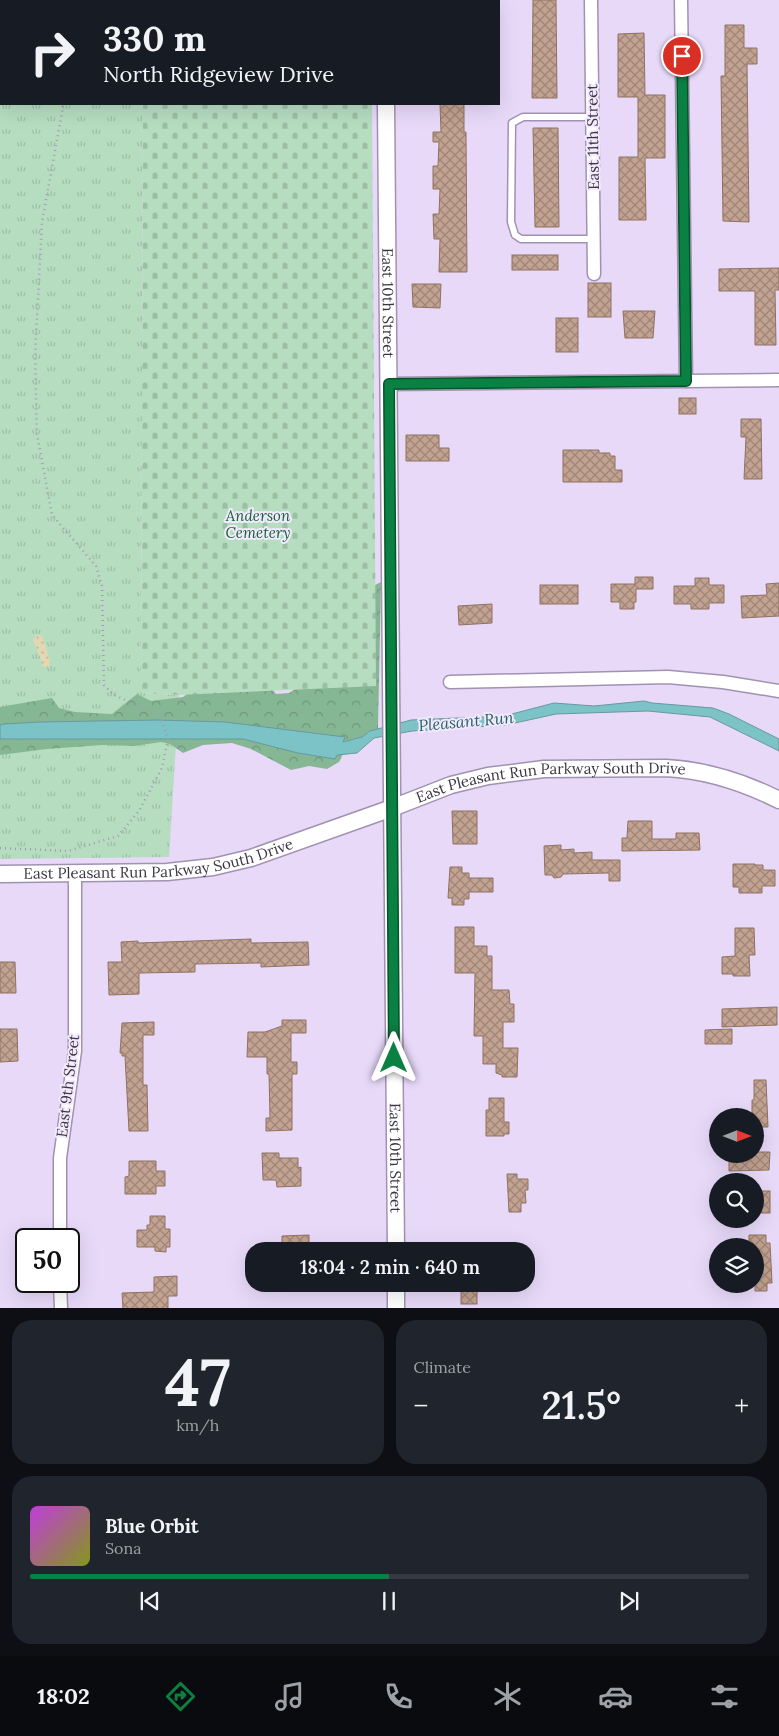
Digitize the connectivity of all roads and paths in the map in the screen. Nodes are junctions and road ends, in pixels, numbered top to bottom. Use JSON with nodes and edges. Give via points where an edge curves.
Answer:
{"nodes":[{"id":1,"x":591,"y":0,"type":"edge"},
{"id":2,"x":681,"y":0,"type":"edge"},
{"id":3,"x":61,"y":105,"type":"edge"},
{"id":4,"x":386,"y":105,"type":"edge"},
{"id":5,"x":592,"y":117,"type":"junction"},
{"id":6,"x":594,"y":238,"type":"junction"},
{"id":7,"x":594,"y":274,"type":"dead end"},
{"id":8,"x":779,"y":380,"type":"edge"},
{"id":9,"x":686,"y":381,"type":"junction"},
{"id":10,"x":389,"y":384,"type":"junction"},
{"id":11,"x":450,"y":682,"type":"dead end"},
{"id":12,"x":779,"y":691,"type":"edge"},
{"id":13,"x":779,"y":800,"type":"edge"},
{"id":14,"x":392,"y":808,"type":"junction"},
{"id":15,"x":0,"y":848,"type":"edge"},
{"id":16,"x":74,"y":873,"type":"junction"},
{"id":17,"x":0,"y":874,"type":"edge"},
{"id":18,"x":60,"y":1228,"type":"edge"},
{"id":19,"x":396,"y":1242,"type":"edge"},
{"id":20,"x":396,"y":1292,"type":"edge"},
{"id":21,"x":60,"y":1293,"type":"edge"},
{"id":22,"x":61,"y":1308,"type":"edge"},
{"id":23,"x":396,"y":1308,"type":"edge"}],
"edges":[{"from":1,"to":5,"type":"street","name":"East 11th Street"},
{"from":2,"to":9,"type":"street"},
{"from":3,"to":15,"type":"path","via":[[64,108],[42,222],[35,356],[36,434],[52,515],[96,566],[102,586],[104,685],[114,695],[160,715],[168,740],[162,768],[139,811],[118,836],[68,851]]},
{"from":4,"to":10,"type":"main road","name":"East 10th Street"},
{"from":5,"to":6,"type":"street","name":"East 11th Street"},
{"from":5,"to":6,"type":"lane","via":[[523,117],[512,123],[511,222],[515,235],[521,239]]},
{"from":6,"to":7,"type":"street","name":"East 11th Street"},
{"from":8,"to":9,"type":"street"},
{"from":9,"to":10,"type":"street"},
{"from":10,"to":14,"type":"main road","name":"East 10th Street"},
{"from":11,"to":12,"type":"street","via":[[649,677],[723,682]]},
{"from":13,"to":14,"type":"main road","name":"East Pleasant Run Parkway South Drive","via":[[734,780],[685,769],[544,769],[506,772],[464,782]]},
{"from":14,"to":16,"type":"main road","name":"East Pleasant Run Parkway South Drive","via":[[225,865],[167,872]]},
{"from":14,"to":19,"type":"main road","name":"East 10th Street"},
{"from":16,"to":17,"type":"main road","name":"East Pleasant Run Parkway South Drive"},
{"from":16,"to":18,"type":"street","name":"East 9th Street","via":[[74,1051],[60,1158]]},
{"from":20,"to":23,"type":"main road"},
{"from":21,"to":22,"type":"street"}]}
